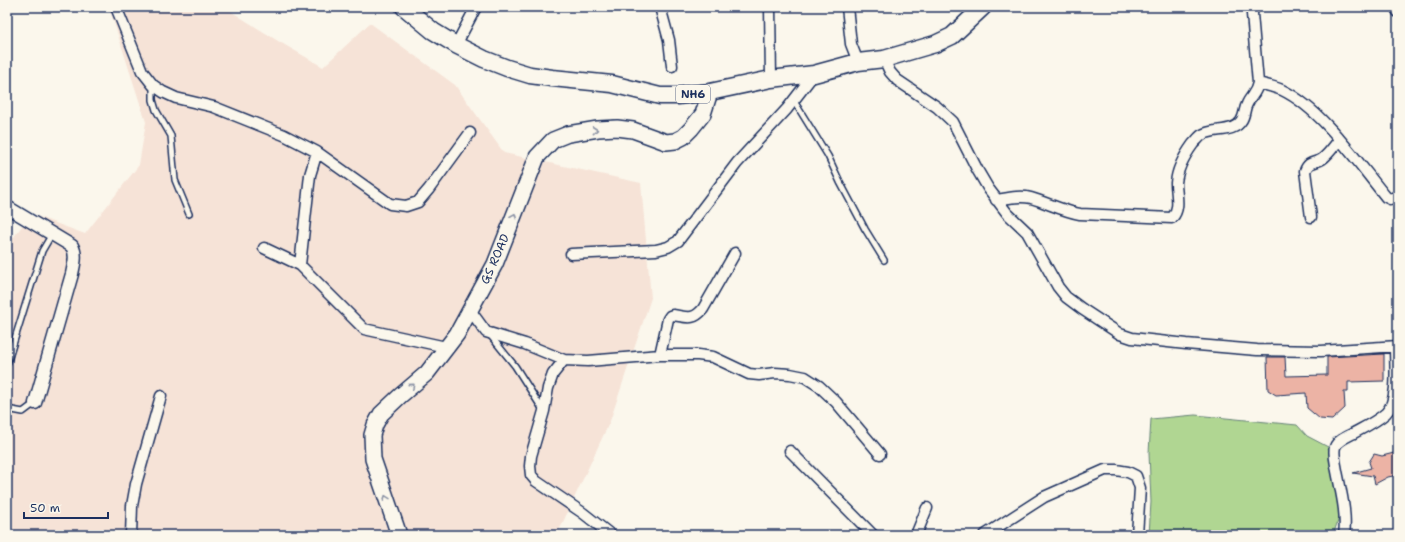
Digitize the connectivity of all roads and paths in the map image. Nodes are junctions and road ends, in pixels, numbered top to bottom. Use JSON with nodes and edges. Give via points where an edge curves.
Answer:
{"nodes":[{"id":1,"x":116,"y":7,"type":"edge"},
{"id":2,"x":404,"y":7,"type":"edge"},
{"id":3,"x":476,"y":7,"type":"edge"},
{"id":4,"x":660,"y":7,"type":"edge"},
{"id":5,"x":770,"y":7,"type":"edge"},
{"id":6,"x":847,"y":7,"type":"edge"},
{"id":7,"x":983,"y":7,"type":"edge"},
{"id":8,"x":1253,"y":7,"type":"edge"},
{"id":9,"x":1395,"y":7,"type":"edge"},
{"id":10,"x":1398,"y":12,"type":"edge"},
{"id":11,"x":456,"y":45,"type":"junction"},
{"id":12,"x":884,"y":59,"type":"junction"},
{"id":13,"x":858,"y":62,"type":"junction"},
{"id":14,"x":672,"y":66,"type":"dead end"},
{"id":15,"x":814,"y":74,"type":"junction"},
{"id":16,"x":771,"y":79,"type":"junction"},
{"id":17,"x":1258,"y":83,"type":"junction"},
{"id":18,"x":153,"y":85,"type":"junction"},
{"id":19,"x":710,"y":92,"type":"junction"},
{"id":20,"x":794,"y":101,"type":"junction"},
{"id":21,"x":470,"y":133,"type":"dead end"},
{"id":22,"x":1340,"y":140,"type":"junction"},
{"id":23,"x":317,"y":152,"type":"junction"},
{"id":24,"x":1398,"y":196,"type":"edge"},
{"id":25,"x":996,"y":200,"type":"junction"},
{"id":26,"x":7,"y":207,"type":"edge"},
{"id":27,"x":190,"y":214,"type":"dead end"},
{"id":28,"x":1312,"y":217,"type":"dead end"},
{"id":29,"x":52,"y":234,"type":"junction"},
{"id":30,"x":264,"y":248,"type":"dead end"},
{"id":31,"x":735,"y":253,"type":"dead end"},
{"id":32,"x":571,"y":254,"type":"dead end"},
{"id":33,"x":884,"y":260,"type":"dead end"},
{"id":34,"x":300,"y":265,"type":"junction"},
{"id":35,"x":470,"y":310,"type":"junction"},
{"id":36,"x":486,"y":332,"type":"junction"},
{"id":37,"x":446,"y":347,"type":"junction"},
{"id":38,"x":1396,"y":347,"type":"edge"},
{"id":39,"x":660,"y":355,"type":"junction"},
{"id":40,"x":564,"y":360,"type":"junction"},
{"id":41,"x":7,"y":364,"type":"edge"},
{"id":42,"x":162,"y":396,"type":"dead end"},
{"id":43,"x":35,"y":403,"type":"joint"},
{"id":44,"x":7,"y":409,"type":"edge"},
{"id":45,"x":544,"y":411,"type":"junction"},
{"id":46,"x":790,"y":451,"type":"dead end"},
{"id":47,"x":880,"y":454,"type":"dead end"},
{"id":48,"x":927,"y":508,"type":"dead end"},
{"id":49,"x":131,"y":535,"type":"edge"},
{"id":50,"x":399,"y":535,"type":"edge"},
{"id":51,"x":611,"y":535,"type":"edge"},
{"id":52,"x":873,"y":535,"type":"edge"},
{"id":53,"x":916,"y":535,"type":"edge"},
{"id":54,"x":985,"y":535,"type":"edge"},
{"id":55,"x":1137,"y":535,"type":"edge"},
{"id":56,"x":1344,"y":535,"type":"edge"}],
"edges":[{"from":1,"to":18,"type":"street","via":[[142,71]]},
{"from":2,"to":11,"type":"highway","number":"NH6","via":[[433,31]]},
{"from":3,"to":11,"type":"street"},
{"from":4,"to":14,"type":"street","via":[[669,40]]},
{"from":5,"to":16,"type":"street"},
{"from":6,"to":13,"type":"street","via":[[851,44]]},
{"from":7,"to":12,"type":"highway","number":"NH6","via":[[952,36],[943,41]]},
{"from":8,"to":17,"type":"street"},
{"from":9,"to":10,"type":"street"},
{"from":11,"to":19,"type":"highway","number":"NH6","via":[[507,68],[530,75],[612,84],[660,96]]},
{"from":12,"to":13,"type":"highway","number":"NH6"},
{"from":12,"to":25,"type":"street","via":[[897,80],[937,107],[953,122]]},
{"from":13,"to":15,"type":"highway","number":"NH6"},
{"from":15,"to":16,"type":"highway","number":"NH6"},
{"from":15,"to":20,"type":"street"},
{"from":16,"to":19,"type":"highway","number":"NH6"},
{"from":17,"to":22,"type":"street","via":[[1282,90],[1298,100],[1314,112]]},
{"from":17,"to":25,"type":"street","via":[[1241,121],[1233,128],[1208,132],[1201,136],[1185,156],[1176,182],[1177,207],[1172,218],[1080,214],[1030,198]]},
{"from":18,"to":23,"type":"street","via":[[176,98],[214,106],[284,135]]},
{"from":18,"to":27,"type":"lane","via":[[156,110],[171,136],[175,180]]},
{"from":35,"to":19,"type":"main road","name":"GS ROAD","one_way":true,"via":[[495,264],[537,157],[553,140],[568,134],[617,128],[633,130],[666,142],[675,141],[683,137],[702,114]]},
{"from":20,"to":32,"type":"street","via":[[737,163],[678,241],[656,250]]},
{"from":20,"to":33,"type":"lane","via":[[828,156],[865,229]]},
{"from":21,"to":23,"type":"street","via":[[418,202],[406,206],[390,204]]},
{"from":22,"to":24,"type":"street","via":[[1386,198]]},
{"from":22,"to":28,"type":"street","via":[[1321,160],[1310,163],[1305,171]]},
{"from":23,"to":34,"type":"street","via":[[310,175]]},
{"from":25,"to":38,"type":"street","via":[[1027,232],[1066,297],[1120,334],[1132,338],[1257,350],[1321,351]]},
{"from":26,"to":29,"type":"street"},
{"from":29,"to":41,"type":"lane","via":[[42,251]]},
{"from":29,"to":43,"type":"street","via":[[72,246],[75,256]]},
{"from":30,"to":34,"type":"street"},
{"from":31,"to":39,"type":"street","via":[[698,316],[670,316]]},
{"from":34,"to":37,"type":"street","via":[[364,329]]},
{"from":35,"to":36,"type":"street"},
{"from":35,"to":37,"type":"main road","name":"GS ROAD","via":[[457,334]]},
{"from":36,"to":40,"type":"street"},
{"from":36,"to":45,"type":"lane","via":[[515,366]]},
{"from":50,"to":37,"type":"main road","name":"GS ROAD","one_way":true,"via":[[373,459],[372,435],[381,414],[427,373]]},
{"from":38,"to":56,"type":"street","via":[[1395,392],[1388,412],[1344,438],[1335,447],[1344,512]]},
{"from":39,"to":40,"type":"street","via":[[588,361]]},
{"from":39,"to":47,"type":"street","via":[[713,357],[759,376],[775,373],[804,377],[819,386],[836,402]]},
{"from":40,"to":45,"type":"street","via":[[553,374]]},
{"from":42,"to":49,"type":"street","via":[[136,484]]},
{"from":43,"to":44,"type":"lane","via":[[23,412]]},
{"from":45,"to":51,"type":"street","via":[[531,456],[532,474],[536,481]]},
{"from":46,"to":52,"type":"street"},
{"from":48,"to":53,"type":"street"},
{"from":54,"to":55,"type":"street","via":[[1044,497],[1105,470],[1116,470],[1136,476],[1140,488]]}]}
